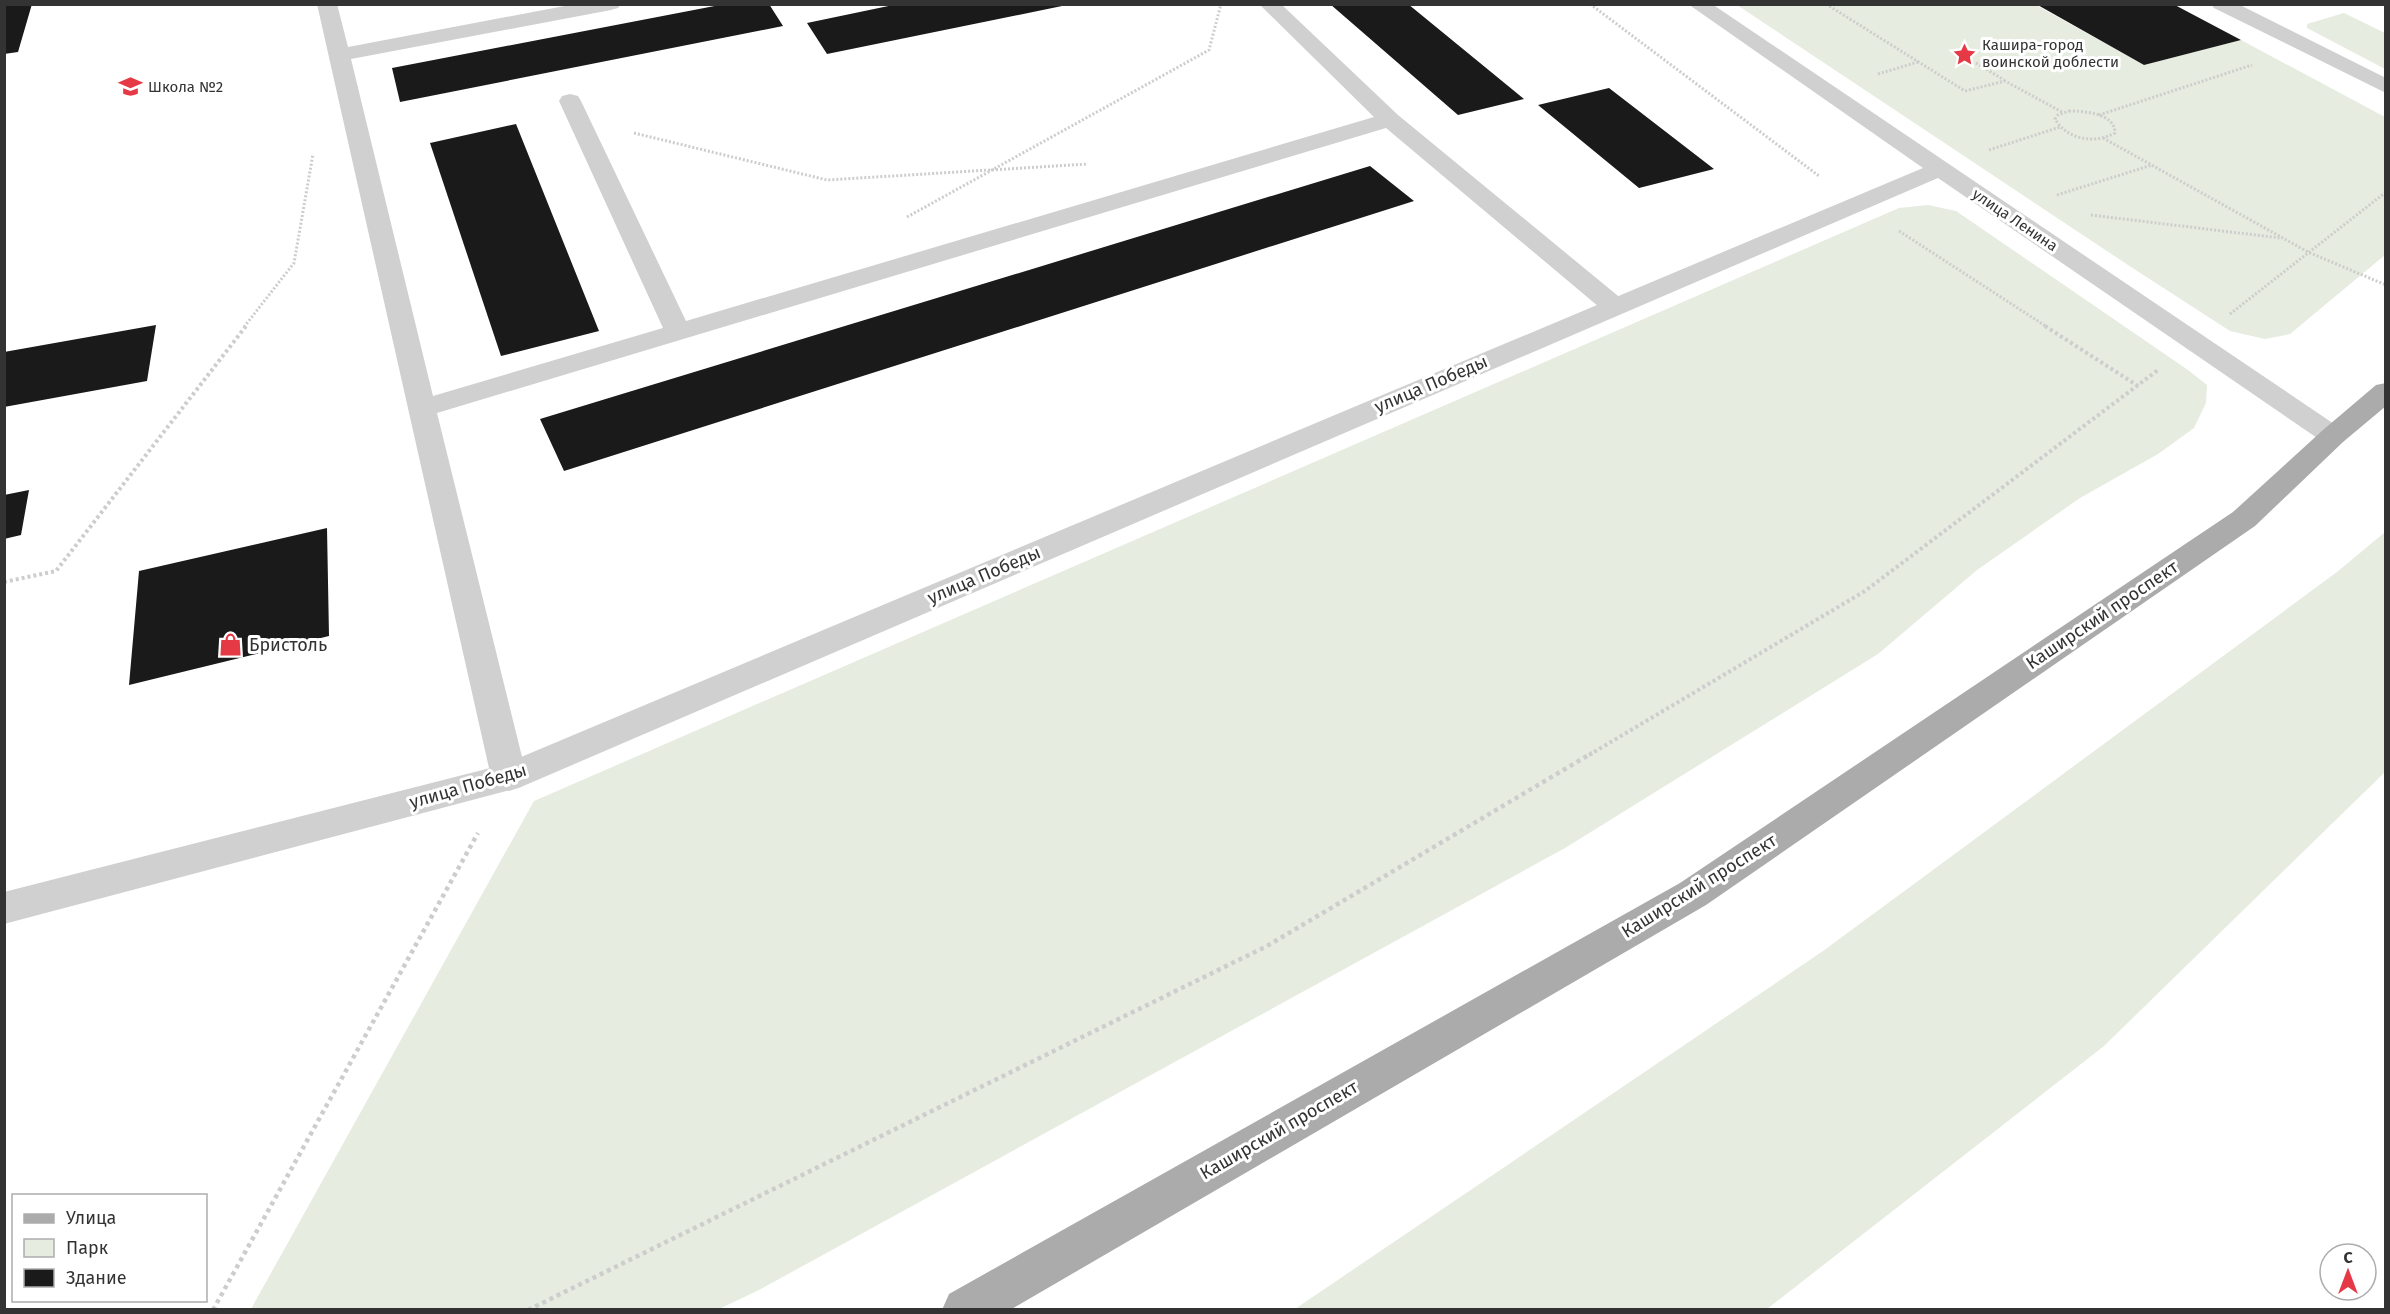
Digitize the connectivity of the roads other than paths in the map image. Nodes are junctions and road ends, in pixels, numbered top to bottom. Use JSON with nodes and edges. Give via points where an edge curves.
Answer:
{"nodes":[{"id":1,"x":327,"y":4,"type":"edge"},
{"id":2,"x":611,"y":4,"type":"edge"},
{"id":3,"x":1269,"y":4,"type":"edge"},
{"id":4,"x":1698,"y":4,"type":"edge"},
{"id":5,"x":2221,"y":4,"type":"edge"},
{"id":6,"x":339,"y":55,"type":"junction"},
{"id":7,"x":2385,"y":87,"type":"edge"},
{"id":8,"x":575,"y":110,"type":"road end"},
{"id":9,"x":1390,"y":120,"type":"junction"},
{"id":10,"x":1940,"y":169,"type":"junction"},
{"id":11,"x":1614,"y":306,"type":"junction"},
{"id":12,"x":678,"y":331,"type":"junction"},
{"id":13,"x":2385,"y":391,"type":"edge"},
{"id":14,"x":422,"y":408,"type":"junction"},
{"id":15,"x":2333,"y":436,"type":"junction"},
{"id":16,"x":509,"y":777,"type":"junction"},
{"id":17,"x":4,"y":908,"type":"edge"},
{"id":18,"x":965,"y":1310,"type":"edge"}],
"edges":[{"from":1,"to":6,"type":"street"},
{"from":2,"to":6,"type":"street"},
{"from":3,"to":9,"type":"street"},
{"from":4,"to":10,"type":"street","name":"улица Ленина"},
{"from":5,"to":7,"type":"street"},
{"from":6,"to":14,"type":"street"},
{"from":8,"to":12,"type":"street"},
{"from":9,"to":11,"type":"street"},
{"from":9,"to":12,"type":"street"},
{"from":10,"to":11,"type":"street","name":"улица Победы"},
{"from":10,"to":15,"type":"street","name":"улица Ленина"},
{"from":11,"to":16,"type":"street","name":"улица Победы"},
{"from":12,"to":14,"type":"street"},
{"from":13,"to":15,"type":"main road","name":"Каширский проспект"},
{"from":14,"to":16,"type":"street"},
{"from":15,"to":18,"type":"main road","name":"Каширский проспект","via":[[2244,519],[1693,894]]},
{"from":16,"to":17,"type":"street","name":"улица Победы"}]}
